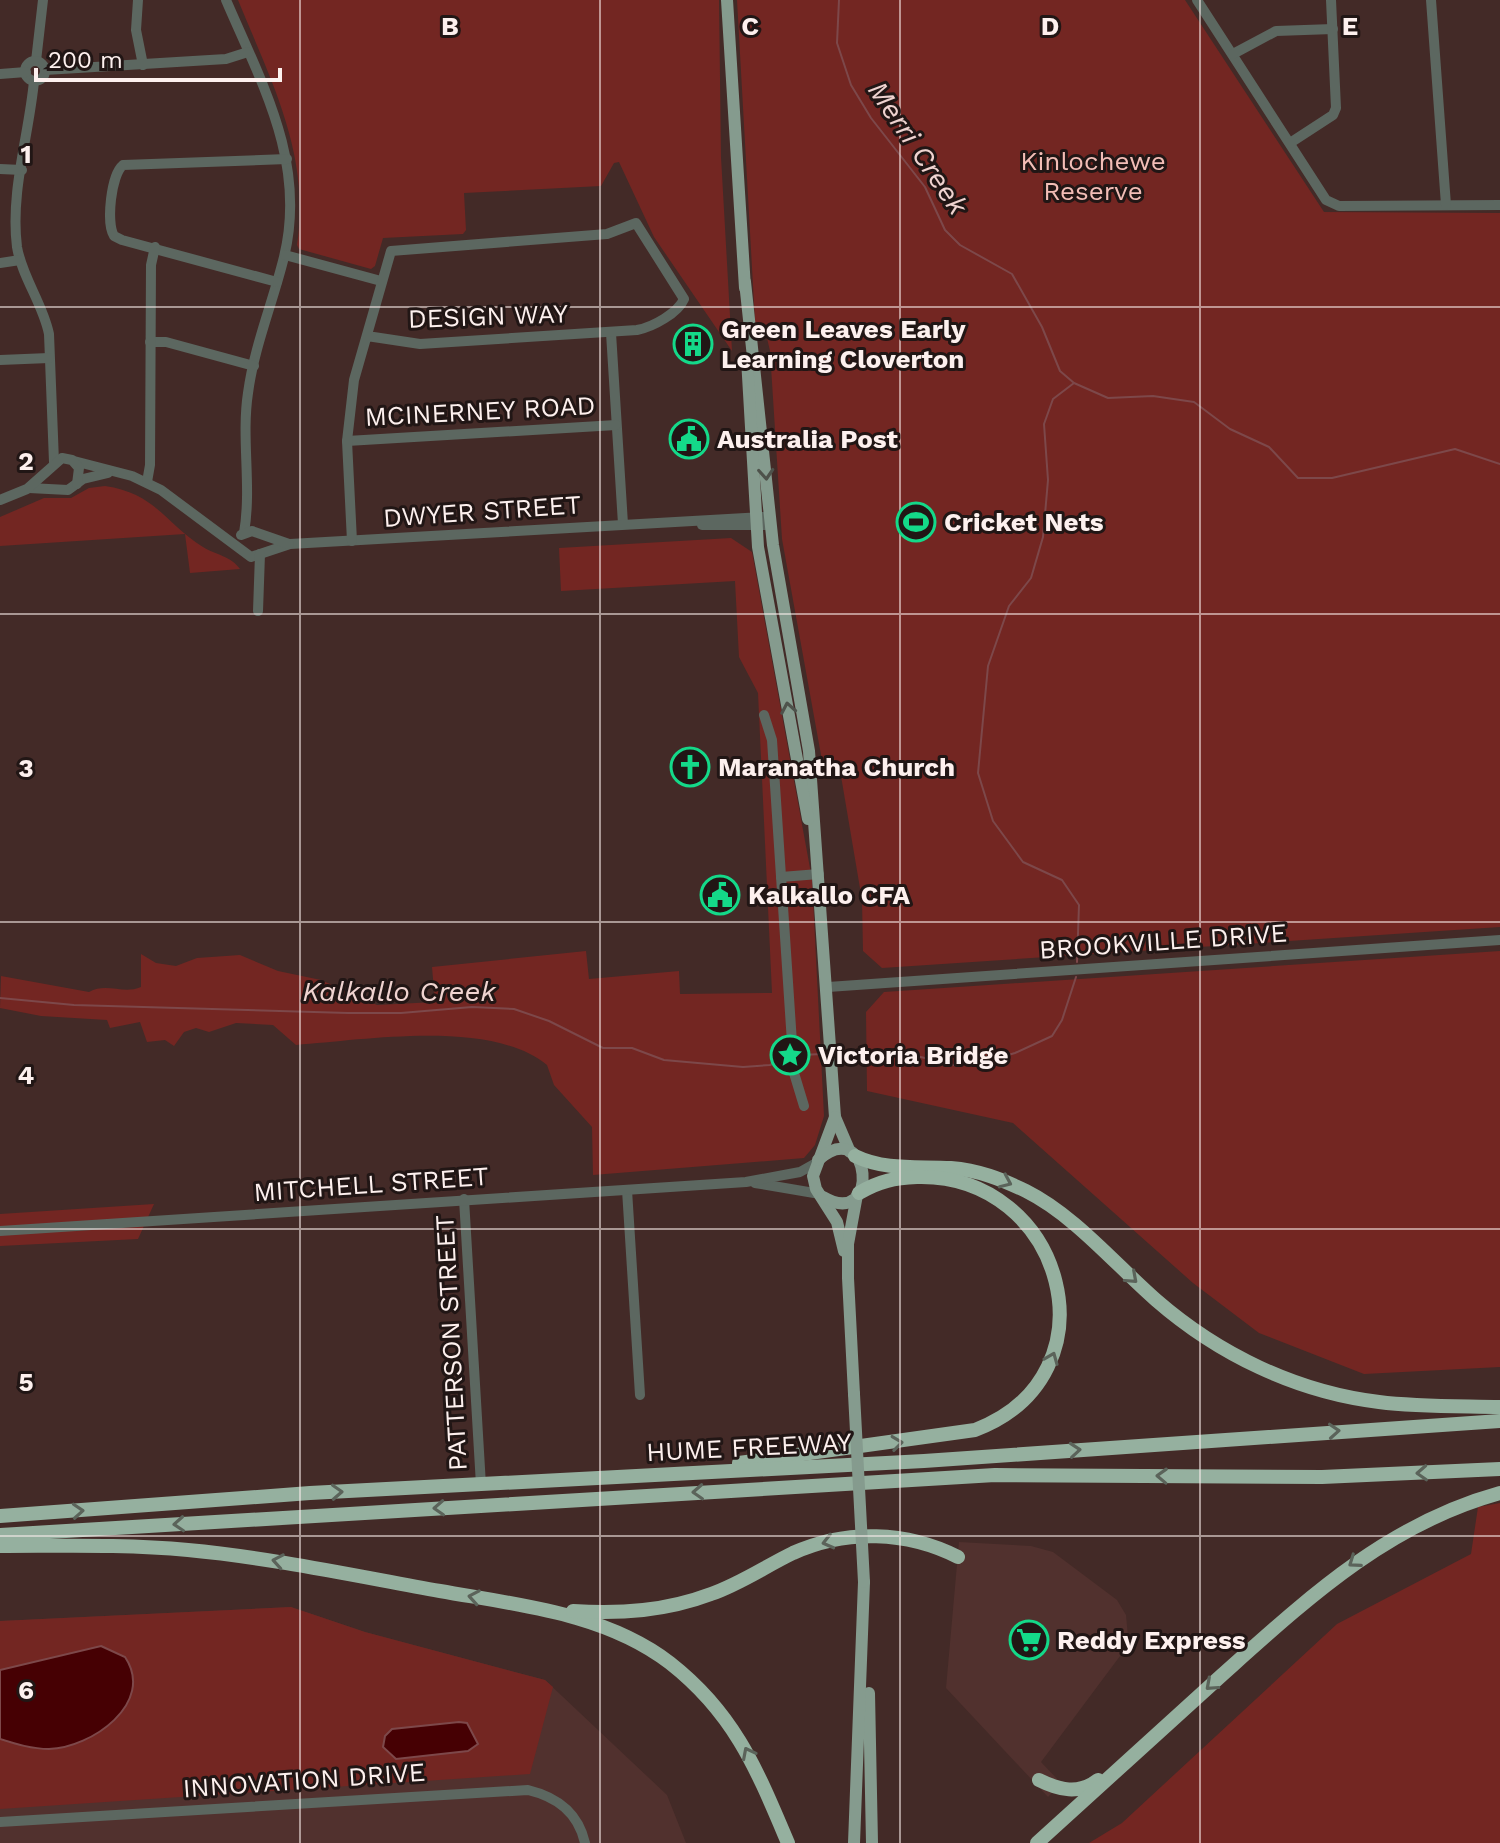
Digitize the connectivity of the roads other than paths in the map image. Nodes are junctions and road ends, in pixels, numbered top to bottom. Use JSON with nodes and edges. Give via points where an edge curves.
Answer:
{"nodes":[{"id":1,"x":43,"y":0,"type":"edge"},
{"id":2,"x":138,"y":0,"type":"edge"},
{"id":3,"x":226,"y":0,"type":"edge"},
{"id":4,"x":727,"y":0,"type":"edge"},
{"id":5,"x":1197,"y":0,"type":"edge"},
{"id":6,"x":1331,"y":0,"type":"edge"},
{"id":7,"x":1431,"y":0,"type":"edge"},
{"id":8,"x":1333,"y":29,"type":"junction"},
{"id":9,"x":248,"y":52,"type":"junction"},
{"id":10,"x":1233,"y":54,"type":"junction"},
{"id":11,"x":36,"y":61,"type":"junction"},
{"id":12,"x":143,"y":65,"type":"junction"},
{"id":13,"x":45,"y":70,"type":"junction"},
{"id":14,"x":0,"y":74,"type":"edge"},
{"id":15,"x":30,"y":76,"type":"junction"},
{"id":16,"x":1290,"y":143,"type":"junction"},
{"id":17,"x":287,"y":159,"type":"junction"},
{"id":18,"x":0,"y":169,"type":"edge"},
{"id":19,"x":22,"y":170,"type":"junction"},
{"id":20,"x":1446,"y":205,"type":"junction"},
{"id":21,"x":1500,"y":205,"type":"edge"},
{"id":22,"x":155,"y":247,"type":"junction"},
{"id":23,"x":285,"y":255,"type":"junction"},
{"id":24,"x":20,"y":260,"type":"junction"},
{"id":25,"x":0,"y":263,"type":"edge"},
{"id":26,"x":381,"y":281,"type":"junction"},
{"id":27,"x":277,"y":282,"type":"junction"},
{"id":28,"x":611,"y":333,"type":"junction"},
{"id":29,"x":367,"y":336,"type":"junction"},
{"id":30,"x":150,"y":342,"type":"junction"},
{"id":31,"x":49,"y":358,"type":"junction"},
{"id":32,"x":0,"y":360,"type":"edge"},
{"id":33,"x":254,"y":366,"type":"junction"},
{"id":34,"x":616,"y":425,"type":"junction"},
{"id":35,"x":55,"y":431,"type":"junction"},
{"id":36,"x":347,"y":441,"type":"junction"},
{"id":37,"x":72,"y":460,"type":"junction"},
{"id":38,"x":51,"y":466,"type":"junction"},
{"id":39,"x":114,"y":472,"type":"junction"},
{"id":40,"x":147,"y":482,"type":"junction"},
{"id":41,"x":77,"y":484,"type":"junction"},
{"id":42,"x":55,"y":487,"type":"junction"},
{"id":43,"x":27,"y":489,"type":"junction"},
{"id":44,"x":0,"y":500,"type":"edge"},
{"id":45,"x":249,"y":510,"type":"junction"},
{"id":46,"x":761,"y":522,"type":"junction"},
{"id":47,"x":623,"y":524,"type":"junction"},
{"id":48,"x":261,"y":535,"type":"junction"},
{"id":49,"x":241,"y":538,"type":"junction"},
{"id":50,"x":352,"y":541,"type":"junction"},
{"id":51,"x":290,"y":544,"type":"junction"},
{"id":52,"x":262,"y":552,"type":"junction"},
{"id":53,"x":247,"y":557,"type":"junction"},
{"id":54,"x":258,"y":576,"type":"junction"},
{"id":55,"x":258,"y":611,"type":"dead end"},
{"id":56,"x":764,"y":715,"type":"dead end"},
{"id":57,"x":819,"y":871,"type":"junction"},
{"id":58,"x":781,"y":877,"type":"junction"},
{"id":59,"x":1500,"y":940,"type":"edge"},
{"id":60,"x":828,"y":987,"type":"junction"},
{"id":61,"x":804,"y":1106,"type":"dead end"},
{"id":62,"x":835,"y":1117,"type":"junction"},
{"id":63,"x":852,"y":1154,"type":"junction"},
{"id":64,"x":817,"y":1161,"type":"junction"},
{"id":65,"x":746,"y":1182,"type":"junction"},
{"id":66,"x":627,"y":1190,"type":"junction"},
{"id":67,"x":858,"y":1194,"type":"junction"},
{"id":68,"x":821,"y":1196,"type":"junction"},
{"id":69,"x":464,"y":1199,"type":"junction"},
{"id":70,"x":0,"y":1231,"type":"edge"},
{"id":71,"x":848,"y":1278,"type":"junction"},
{"id":72,"x":640,"y":1395,"type":"dead end"},
{"id":73,"x":1500,"y":1407,"type":"edge"},
{"id":74,"x":1500,"y":1421,"type":"edge"},
{"id":75,"x":1500,"y":1469,"type":"edge"},
{"id":76,"x":653,"y":1476,"type":"junction"},
{"id":77,"x":481,"y":1485,"type":"junction"},
{"id":78,"x":1500,"y":1493,"type":"edge"},
{"id":79,"x":0,"y":1516,"type":"edge"},
{"id":80,"x":0,"y":1535,"type":"edge"},
{"id":81,"x":0,"y":1546,"type":"edge"},
{"id":82,"x":958,"y":1557,"type":"dead end"},
{"id":83,"x":864,"y":1582,"type":"junction"},
{"id":84,"x":537,"y":1608,"type":"junction"},
{"id":85,"x":1176,"y":1717,"type":"junction"},
{"id":86,"x":1039,"y":1780,"type":"dead end"},
{"id":87,"x":0,"y":1822,"type":"edge"},
{"id":88,"x":585,"y":1843,"type":"edge"},
{"id":89,"x":789,"y":1843,"type":"edge"},
{"id":90,"x":854,"y":1843,"type":"edge"},
{"id":91,"x":870,"y":1843,"type":"edge"},
{"id":92,"x":1037,"y":1843,"type":"edge"}],
"edges":[{"from":1,"to":11,"type":"street"},
{"from":2,"to":12,"type":"street","via":[[136,30]]},
{"from":3,"to":9,"type":"street"},
{"from":4,"to":46,"type":"main road"},
{"from":5,"to":10,"type":"street"},
{"from":6,"to":8,"type":"street"},
{"from":7,"to":20,"type":"street"},
{"from":8,"to":10,"type":"street","via":[[1276,31]]},
{"from":8,"to":16,"type":"street","via":[[1336,108]]},
{"from":9,"to":12,"type":"street","via":[[226,59]]},
{"from":9,"to":17,"type":"street","via":[[272,106]]},
{"from":10,"to":16,"type":"street"},
{"from":11,"to":13,"type":"street"},
{"from":11,"to":15,"type":"street","via":[[28,64]]},
{"from":12,"to":13,"type":"street"},
{"from":13,"to":15,"type":"street","via":[[42,78]]},
{"from":14,"to":15,"type":"street"},
{"from":15,"to":19,"type":"street"},
{"from":16,"to":20,"type":"street","via":[[1326,200],[1339,206]]},
{"from":17,"to":22,"type":"street","via":[[119,167],[110,231],[122,240]]},
{"from":17,"to":23,"type":"street","via":[[292,197]]},
{"from":18,"to":19,"type":"street"},
{"from":19,"to":24,"type":"street","via":[[16,217]]},
{"from":20,"to":21,"type":"street"},
{"from":22,"to":27,"type":"street"},
{"from":22,"to":30,"type":"street"},
{"from":23,"to":26,"type":"street"},
{"from":23,"to":27,"type":"street"},
{"from":24,"to":25,"type":"street"},
{"from":24,"to":31,"type":"street","via":[[45,314]]},
{"from":26,"to":28,"type":"street","name":"DESIGN WAY","via":[[394,249],[607,234],[636,223],[682,294],[680,306],[651,326]]},
{"from":26,"to":29,"type":"street"},
{"from":27,"to":33,"type":"street"},
{"from":28,"to":29,"type":"street","name":"DESIGN WAY","via":[[420,344]]},
{"from":28,"to":34,"type":"street"},
{"from":29,"to":36,"type":"street","via":[[354,380]]},
{"from":30,"to":33,"type":"street"},
{"from":30,"to":40,"type":"street"},
{"from":31,"to":32,"type":"street"},
{"from":31,"to":35,"type":"street"},
{"from":33,"to":45,"type":"street","via":[[247,397]]},
{"from":34,"to":36,"type":"street","name":"MCINERNEY ROAD"},
{"from":34,"to":47,"type":"street"},
{"from":35,"to":37,"type":"street"},
{"from":35,"to":38,"type":"street"},
{"from":36,"to":50,"type":"street"},
{"from":37,"to":38,"type":"street"},
{"from":37,"to":39,"type":"street"},
{"from":37,"to":41,"type":"street","via":[[80,472]]},
{"from":38,"to":42,"type":"street"},
{"from":38,"to":43,"type":"street"},
{"from":39,"to":40,"type":"street"},
{"from":39,"to":41,"type":"street"},
{"from":40,"to":49,"type":"street","via":[[212,530]]},
{"from":41,"to":42,"type":"street","via":[[68,490]]},
{"from":42,"to":43,"type":"street"},
{"from":43,"to":44,"type":"street"},
{"from":45,"to":48,"type":"street"},
{"from":45,"to":49,"type":"street"},
{"from":46,"to":47,"type":"street","name":"DWYER STREET","via":[[722,527],[676,521]]},
{"from":46,"to":57,"type":"main road","via":[[809,751]]},
{"from":47,"to":50,"type":"street","name":"DWYER STREET"},
{"from":48,"to":49,"type":"street","name":"DWYER STREET"},
{"from":48,"to":51,"type":"street","name":"DWYER STREET"},
{"from":48,"to":52,"type":"street"},
{"from":49,"to":53,"type":"street"},
{"from":50,"to":51,"type":"street","name":"DWYER STREET"},
{"from":51,"to":52,"type":"street","name":"DWYER STREET"},
{"from":52,"to":53,"type":"street","name":"DWYER STREET"},
{"from":52,"to":54,"type":"street"},
{"from":53,"to":54,"type":"street"},
{"from":54,"to":55,"type":"street"},
{"from":56,"to":58,"type":"street","via":[[772,740]]},
{"from":57,"to":58,"type":"street"},
{"from":57,"to":60,"type":"main road"},
{"from":58,"to":61,"type":"street","via":[[793,1065]]},
{"from":59,"to":60,"type":"street","name":"BROOKVILLE DRIVE"},
{"from":60,"to":62,"type":"main road"},
{"from":62,"to":63,"type":"main road"},
{"from":62,"to":64,"type":"main road"},
{"from":63,"to":64,"type":"main road","via":[[833,1151]]},
{"from":63,"to":67,"type":"main road","via":[[864,1169]]},
{"from":63,"to":73,"type":"highway","one_way":true,"via":[[911,1169],[973,1171],[1025,1190],[1182,1321],[1215,1345],[1280,1376],[1375,1402]]},
{"from":64,"to":65,"type":"street","name":"MITCHELL STREET","via":[[800,1172]]},
{"from":64,"to":68,"type":"main road","via":[[813,1176]]},
{"from":65,"to":66,"type":"street","name":"MITCHELL STREET"},
{"from":65,"to":68,"type":"street","name":"MITCHELL STREET"},
{"from":66,"to":69,"type":"street","name":"MITCHELL STREET"},
{"from":66,"to":72,"type":"street"},
{"from":67,"to":68,"type":"main road","via":[[836,1203]]},
{"from":67,"to":71,"type":"main road","via":[[848,1244]]},
{"from":76,"to":67,"type":"highway","one_way":true,"via":[[963,1434],[996,1422],[1035,1389],[1055,1352],[1061,1313],[1051,1266],[1023,1220],[990,1195],[937,1178],[890,1178]]},
{"from":68,"to":71,"type":"main road","via":[[839,1229]]},
{"from":69,"to":70,"type":"street","name":"MITCHELL STREET"},
{"from":69,"to":77,"type":"street","name":"PATTERSON STREET"},
{"from":71,"to":83,"type":"main road","bridge":true},
{"from":76,"to":74,"type":"highway","name":"HUME FREEWAY","one_way":true},
{"from":75,"to":80,"type":"highway","name":"HUME FREEWAY","one_way":true,"via":[[1322,1477],[995,1475]]},
{"from":76,"to":77,"type":"highway","name":"HUME FREEWAY"},
{"from":79,"to":77,"type":"highway","name":"HUME FREEWAY","one_way":true},
{"from":78,"to":85,"type":"highway","one_way":true,"via":[[1447,1510],[1356,1560]]},
{"from":84,"to":81,"type":"highway","one_way":true,"via":[[185,1549]]},
{"from":82,"to":84,"type":"highway","one_way":true,"via":[[901,1537],[839,1539],[673,1606],[616,1613]]},
{"from":83,"to":90,"type":"main road"},
{"from":83,"to":91,"type":"main road"},
{"from":89,"to":84,"type":"highway","one_way":true,"via":[[743,1743],[716,1705],[658,1655],[631,1640],[591,1622]]},
{"from":85,"to":86,"type":"highway","via":[[1085,1788],[1064,1790]]},
{"from":85,"to":92,"type":"highway"},
{"from":87,"to":88,"type":"street","name":"INNOVATION DRIVE","via":[[528,1790],[562,1802]]}]}
